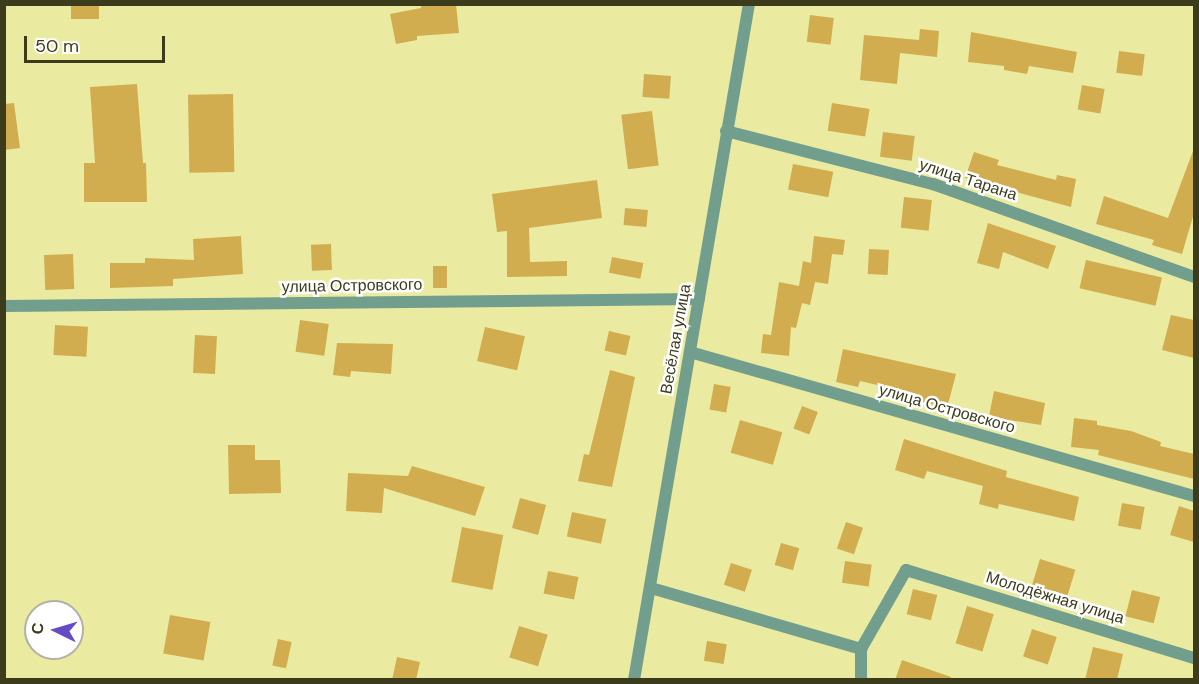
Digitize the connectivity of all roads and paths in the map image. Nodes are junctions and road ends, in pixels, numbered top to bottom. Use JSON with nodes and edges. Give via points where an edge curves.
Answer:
{"nodes":[{"id":1,"x":749,"y":4,"type":"edge"},
{"id":2,"x":726,"y":131,"type":"junction"},
{"id":3,"x":1194,"y":277,"type":"edge"},
{"id":4,"x":699,"y":299,"type":"junction"},
{"id":5,"x":4,"y":306,"type":"edge"},
{"id":6,"x":690,"y":352,"type":"junction"},
{"id":7,"x":1194,"y":496,"type":"edge"},
{"id":8,"x":651,"y":588,"type":"junction"},
{"id":9,"x":861,"y":649,"type":"junction"},
{"id":10,"x":1194,"y":658,"type":"edge"},
{"id":11,"x":634,"y":680,"type":"edge"},
{"id":12,"x":861,"y":680,"type":"edge"}],
"edges":[{"from":1,"to":2,"type":"street","name":"Весёлая улица"},
{"from":2,"to":3,"type":"street","name":"улица Тарана","via":[[933,184]]},
{"from":2,"to":4,"type":"street","name":"Весёлая улица"},
{"from":4,"to":5,"type":"street","name":"улица Островского"},
{"from":4,"to":6,"type":"street","name":"Весёлая улица"},
{"from":6,"to":7,"type":"street","name":"улица Островского"},
{"from":6,"to":8,"type":"street","name":"Весёлая улица"},
{"from":8,"to":9,"type":"street"},
{"from":8,"to":11,"type":"street","name":"Весёлая улица"},
{"from":9,"to":10,"type":"street","name":"Молодёжная улица","via":[[906,570]]},
{"from":9,"to":12,"type":"street"}]}
